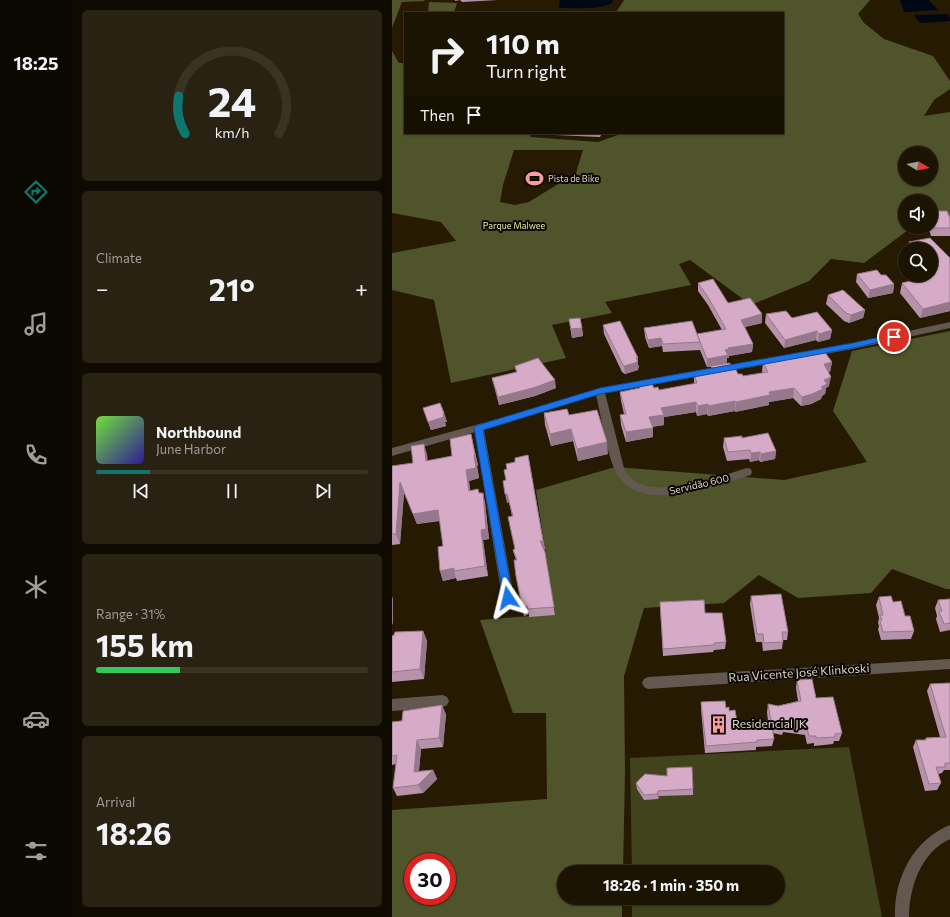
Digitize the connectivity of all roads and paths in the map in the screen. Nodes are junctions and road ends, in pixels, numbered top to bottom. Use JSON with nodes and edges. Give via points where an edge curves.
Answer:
{"nodes":[{"id":1,"x":950,"y":325,"type":"edge"},
{"id":2,"x":600,"y":391,"type":"junction"},
{"id":3,"x":479,"y":428,"type":"junction"},
{"id":4,"x":392,"y":452,"type":"edge"},
{"id":5,"x":747,"y":472,"type":"dead end"},
{"id":6,"x":508,"y":598,"type":"dead end"},
{"id":7,"x":950,"y":664,"type":"edge"},
{"id":8,"x":648,"y":683,"type":"dead end"},
{"id":9,"x":443,"y":701,"type":"dead end"},
{"id":10,"x":392,"y":705,"type":"edge"},
{"id":11,"x":950,"y":832,"type":"edge"},
{"id":12,"x":902,"y":917,"type":"edge"}],
"edges":[{"from":1,"to":2,"type":"street","via":[[853,346]]},
{"from":2,"to":3,"type":"street"},
{"from":2,"to":5,"type":"street","name":"Servidão 600","via":[[622,476],[632,485],[645,491],[665,492]]},
{"from":3,"to":4,"type":"street"},
{"from":3,"to":6,"type":"street"},
{"from":7,"to":8,"type":"street","name":"Rua Vicente José Klinkoski"},
{"from":9,"to":10,"type":"street"},
{"from":11,"to":12,"type":"street","via":[[926,848],[907,879]]}]}
